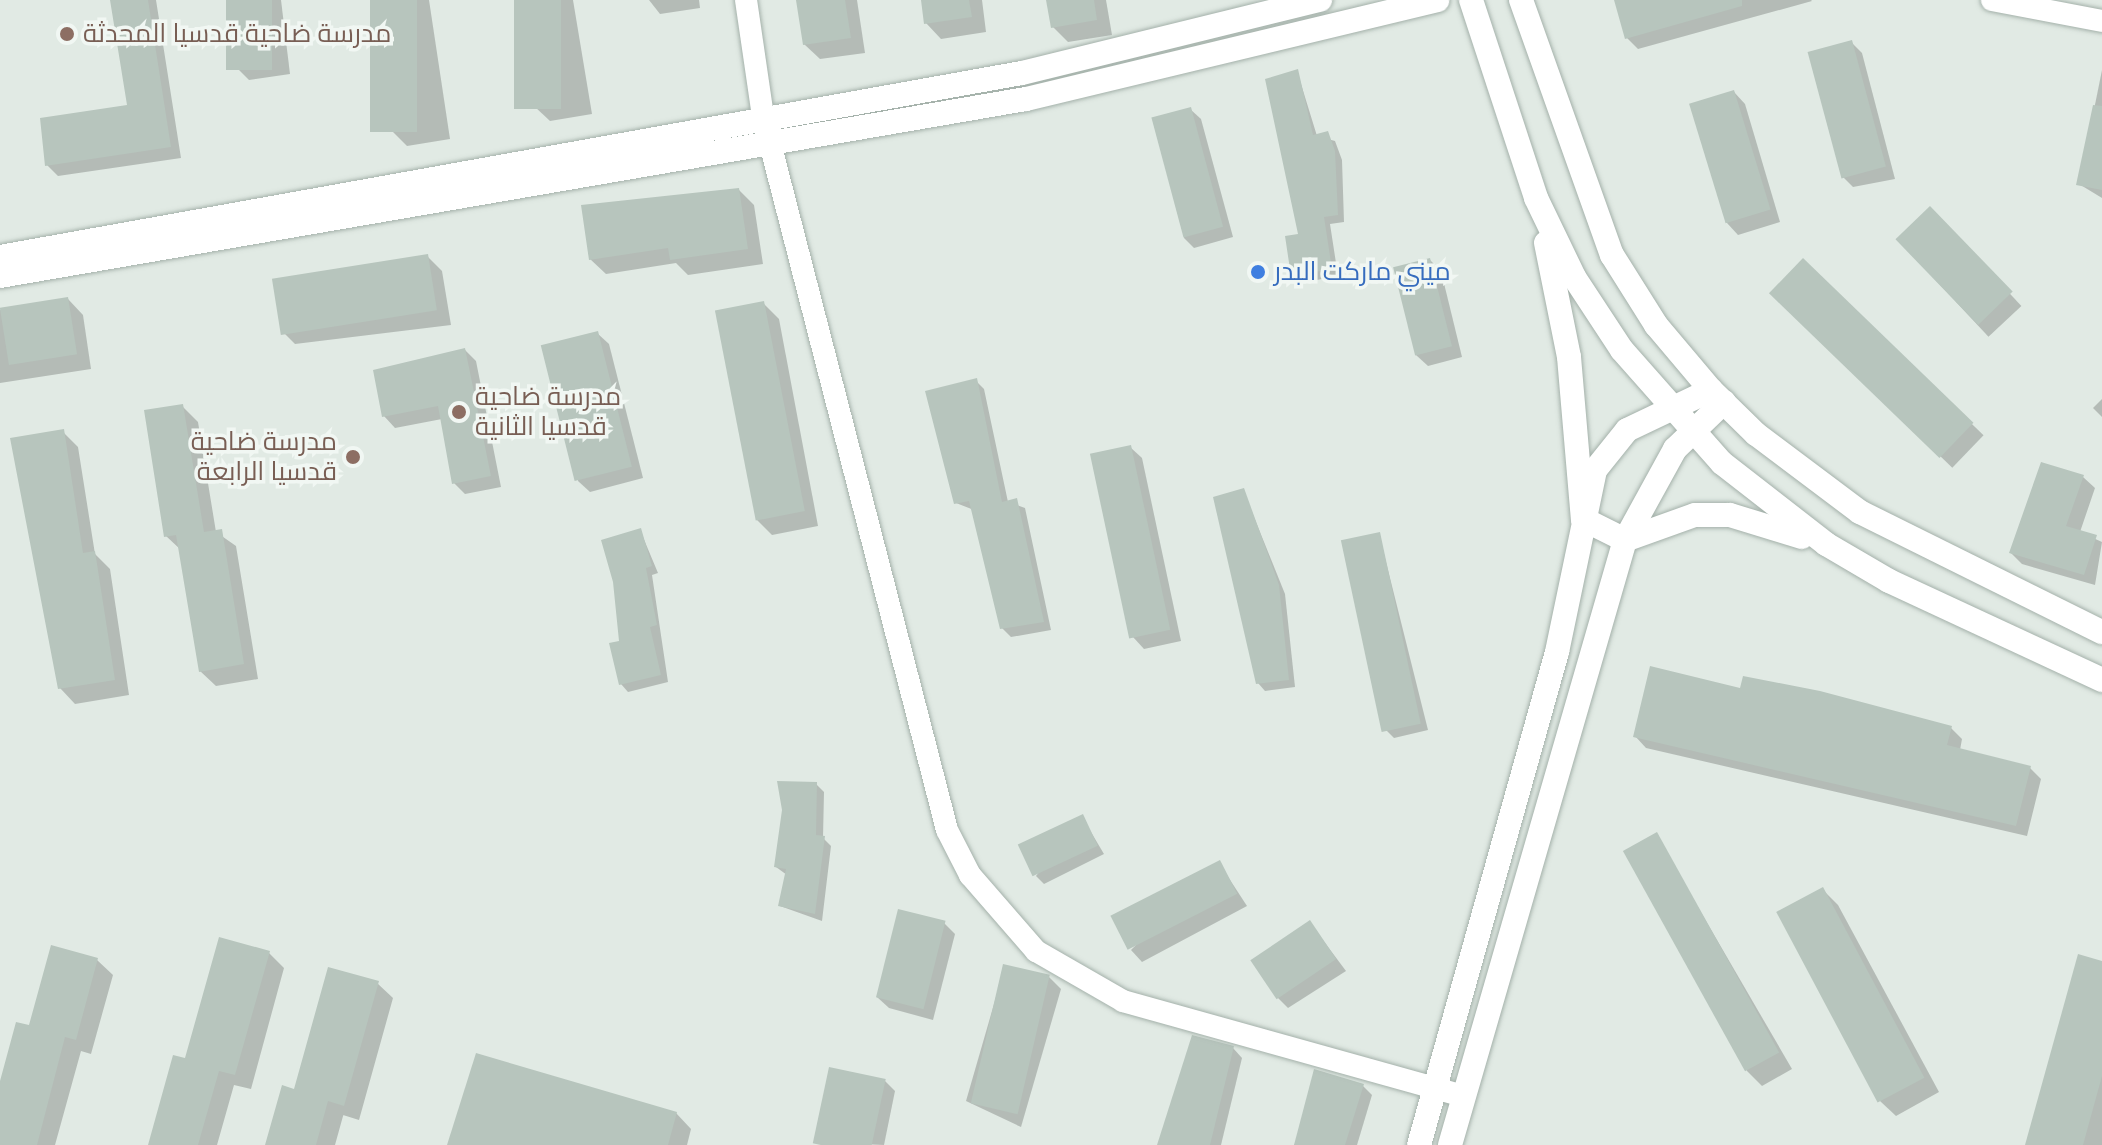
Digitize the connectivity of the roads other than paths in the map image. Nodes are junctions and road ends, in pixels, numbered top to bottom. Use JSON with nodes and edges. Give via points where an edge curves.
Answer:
{"nodes":[{"id":1,"x":746,"y":0,"type":"edge"},
{"id":2,"x":1320,"y":0,"type":"edge"},
{"id":3,"x":1437,"y":0,"type":"edge"},
{"id":4,"x":1471,"y":0,"type":"edge"},
{"id":5,"x":1521,"y":0,"type":"edge"},
{"id":6,"x":1992,"y":0,"type":"edge"},
{"id":7,"x":1343,"y":10,"type":"edge"},
{"id":8,"x":2102,"y":21,"type":"edge"},
{"id":9,"x":1144,"y":59,"type":"junction"},
{"id":10,"x":1022,"y":73,"type":"junction"},
{"id":11,"x":900,"y":93,"type":"junction"},
{"id":12,"x":1026,"y":99,"type":"junction"},
{"id":13,"x":763,"y":116,"type":"junction"},
{"id":14,"x":905,"y":122,"type":"junction"},
{"id":15,"x":772,"y":145,"type":"junction"},
{"id":16,"x":1536,"y":198,"type":"junction"},
{"id":17,"x":122,"y":246,"type":"junction"},
{"id":18,"x":0,"y":257,"type":"edge"},
{"id":19,"x":0,"y":276,"type":"edge"},
{"id":20,"x":1718,"y":396,"type":"junction"},
{"id":21,"x":1672,"y":406,"type":"junction"},
{"id":22,"x":1691,"y":429,"type":"junction"},
{"id":23,"x":1583,"y":519,"type":"junction"},
{"id":24,"x":1625,"y":540,"type":"junction"},
{"id":25,"x":1826,"y":544,"type":"junction"},
{"id":26,"x":2102,"y":632,"type":"edge"},
{"id":27,"x":2102,"y":680,"type":"edge"},
{"id":28,"x":1435,"y":1088,"type":"junction"},
{"id":29,"x":1463,"y":1096,"type":"junction"},
{"id":30,"x":1419,"y":1145,"type":"edge"},
{"id":31,"x":1450,"y":1145,"type":"edge"}],
"edges":[{"from":1,"to":13,"type":"street"},
{"from":2,"to":9,"type":"street"},
{"from":3,"to":7,"type":"street"},
{"from":4,"to":16,"type":"street"},
{"from":5,"to":20,"type":"street","via":[[1612,255],[1656,325]]},
{"from":6,"to":8,"type":"street"},
{"from":7,"to":9,"type":"street"},
{"from":9,"to":10,"type":"street"},
{"from":9,"to":12,"type":"street"},
{"from":10,"to":11,"type":"street"},
{"from":10,"to":12,"type":"street"},
{"from":11,"to":13,"type":"street"},
{"from":11,"to":14,"type":"street"},
{"from":12,"to":14,"type":"street"},
{"from":13,"to":15,"type":"street"},
{"from":13,"to":17,"type":"street"},
{"from":14,"to":15,"type":"street"},
{"from":15,"to":17,"type":"street"},
{"from":15,"to":28,"type":"street","via":[[947,830],[970,875],[1036,951],[1123,1001]]},
{"from":16,"to":21,"type":"street","via":[[1598,314]]},
{"from":16,"to":23,"type":"street","via":[[1569,357]]},
{"from":17,"to":18,"type":"street"},
{"from":17,"to":19,"type":"street"},
{"from":20,"to":21,"type":"street"},
{"from":20,"to":22,"type":"street"},
{"from":20,"to":26,"type":"street","via":[[1860,512]]},
{"from":21,"to":22,"type":"street"},
{"from":21,"to":23,"type":"street","via":[[1609,448]]},
{"from":22,"to":24,"type":"street","via":[[1660,470]]},
{"from":22,"to":25,"type":"street","via":[[1752,489]]},
{"from":23,"to":24,"type":"street"},
{"from":23,"to":28,"type":"street","via":[[1557,652]]},
{"from":24,"to":25,"type":"street","via":[[1695,515],[1730,515]]},
{"from":24,"to":29,"type":"street"},
{"from":25,"to":27,"type":"street"},
{"from":28,"to":29,"type":"street"},
{"from":28,"to":30,"type":"street"},
{"from":29,"to":31,"type":"street"}]}
